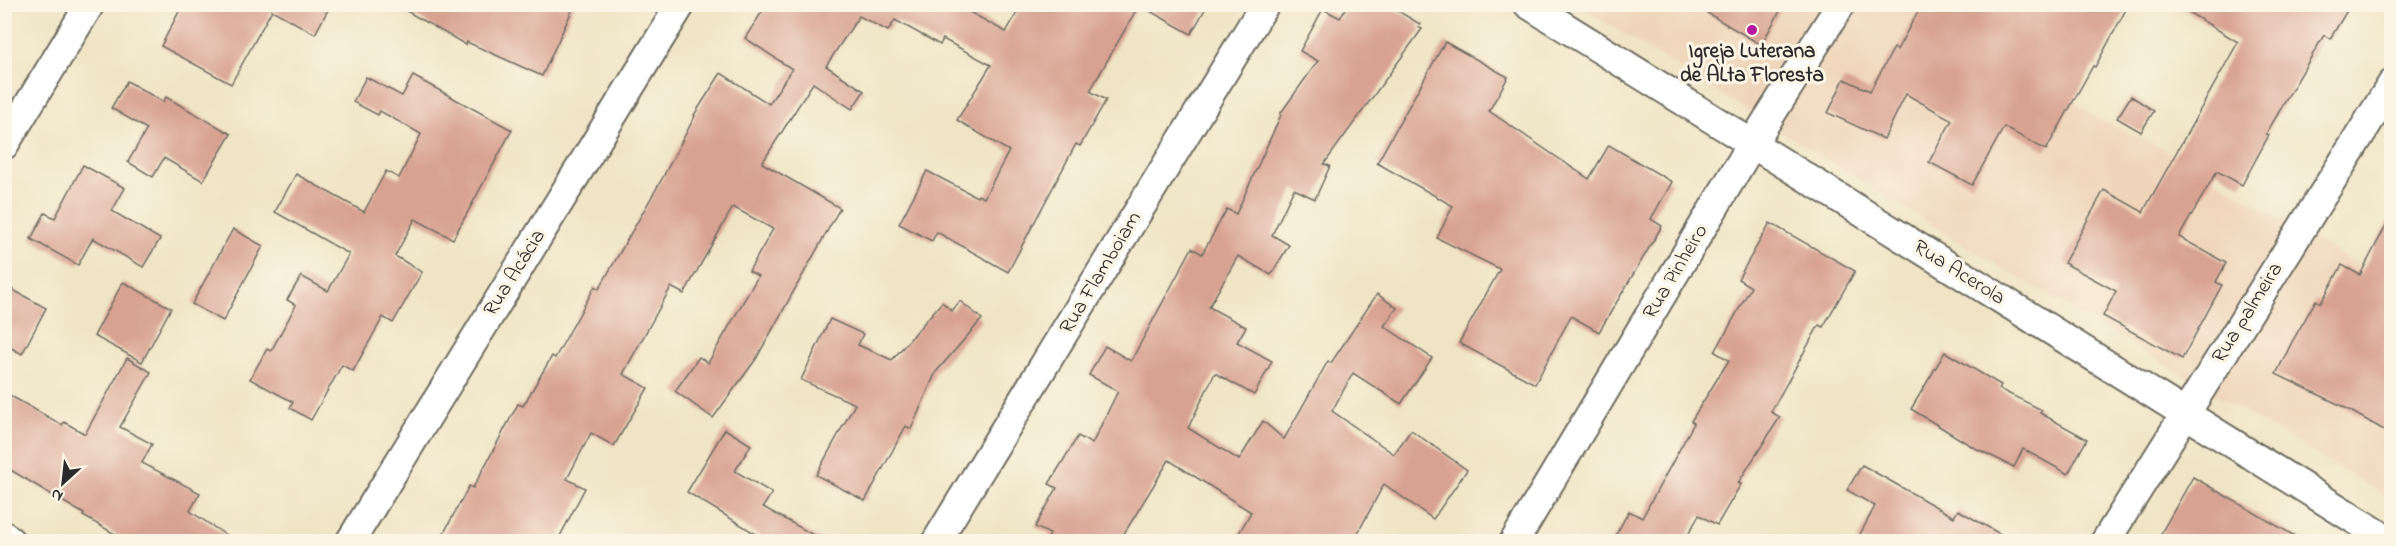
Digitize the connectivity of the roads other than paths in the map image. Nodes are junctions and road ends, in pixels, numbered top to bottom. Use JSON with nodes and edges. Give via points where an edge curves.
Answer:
{"nodes":[{"id":1,"x":90,"y":4,"type":"edge"},
{"id":2,"x":681,"y":4,"type":"edge"},
{"id":3,"x":1265,"y":4,"type":"edge"},
{"id":4,"x":1528,"y":4,"type":"edge"},
{"id":5,"x":1841,"y":4,"type":"edge"},
{"id":6,"x":2391,"y":84,"type":"edge"},
{"id":7,"x":1752,"y":144,"type":"junction"},
{"id":8,"x":4,"y":145,"type":"edge"},
{"id":9,"x":2185,"y":413,"type":"junction"},
{"id":10,"x":4,"y":536,"type":"edge"},
{"id":11,"x":11,"y":542,"type":"edge"},
{"id":12,"x":350,"y":542,"type":"edge"},
{"id":13,"x":936,"y":542,"type":"edge"},
{"id":14,"x":1514,"y":542,"type":"edge"},
{"id":15,"x":2105,"y":542,"type":"edge"},
{"id":16,"x":2391,"y":542,"type":"edge"}],
"edges":[{"from":1,"to":8,"type":"street"},
{"from":2,"to":12,"type":"street","name":"Rua Acácia"},
{"from":3,"to":13,"type":"street","name":"Rua Flamboiam"},
{"from":4,"to":7,"type":"street","name":"Rua Acerola"},
{"from":5,"to":7,"type":"street","name":"Rua Pinheiro"},
{"from":6,"to":9,"type":"street","name":"Rua palmeira"},
{"from":7,"to":9,"type":"street","name":"Rua Acerola"},
{"from":7,"to":14,"type":"street","name":"Rua Pinheiro"},
{"from":9,"to":15,"type":"street","name":"Rua palmeira"},
{"from":9,"to":16,"type":"street","name":"Rua Acerola"},
{"from":10,"to":11,"type":"street"}]}
